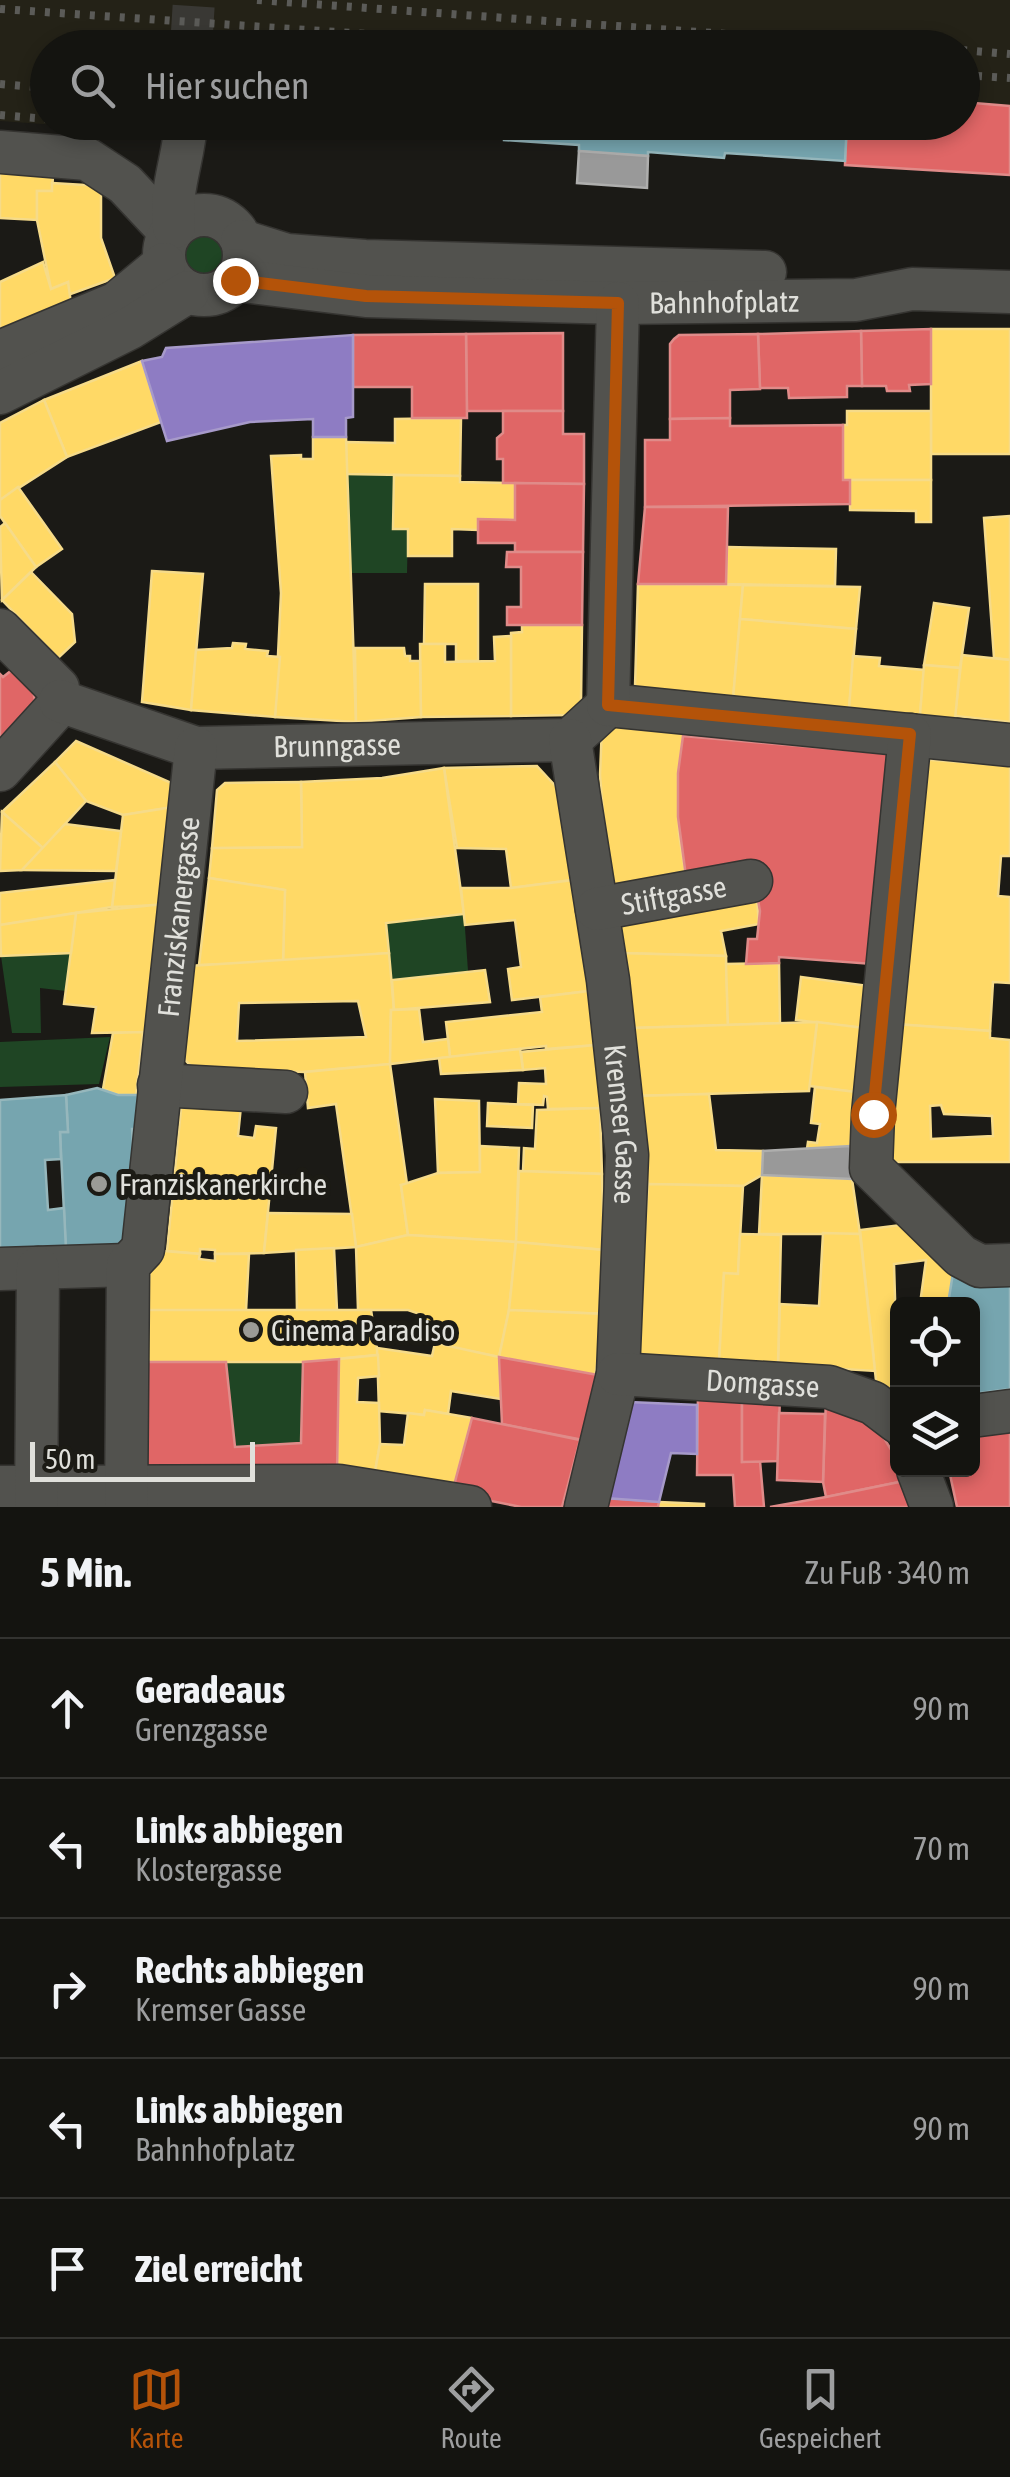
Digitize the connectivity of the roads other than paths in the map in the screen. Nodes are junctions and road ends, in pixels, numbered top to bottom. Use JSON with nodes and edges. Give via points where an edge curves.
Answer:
{"nodes":[{"id":1,"x":184,"y":140,"type":"edge"},
{"id":2,"x":187,"y":140,"type":"edge"},
{"id":3,"x":0,"y":152,"type":"edge"},
{"id":4,"x":231,"y":246,"type":"junction"},
{"id":5,"x":174,"y":254,"type":"junction"},
{"id":6,"x":912,"y":289,"type":"junction"},
{"id":7,"x":1010,"y":292,"type":"edge"},
{"id":8,"x":618,"y":303,"type":"junction"},
{"id":9,"x":0,"y":352,"type":"edge"},
{"id":10,"x":0,"y":393,"type":"edge"},
{"id":11,"x":0,"y":630,"type":"edge"},
{"id":12,"x":608,"y":705,"type":"junction"},
{"id":13,"x":58,"y":707,"type":"junction"},
{"id":14,"x":910,"y":734,"type":"junction"},
{"id":15,"x":570,"y":740,"type":"junction"},
{"id":16,"x":1010,"y":744,"type":"edge"},
{"id":17,"x":196,"y":748,"type":"junction"},
{"id":18,"x":0,"y":770,"type":"edge"},
{"id":19,"x":750,"y":881,"type":"dead end"},
{"id":20,"x":597,"y":909,"type":"junction"},
{"id":21,"x":159,"y":1085,"type":"junction"},
{"id":22,"x":286,"y":1092,"type":"dead end"},
{"id":23,"x":136,"y":1257,"type":"junction"},
{"id":24,"x":1010,"y":1265,"type":"edge"},
{"id":25,"x":19,"y":1268,"type":"edge"},
{"id":26,"x":618,"y":1374,"type":"junction"},
{"id":27,"x":1010,"y":1411,"type":"edge"},
{"id":28,"x":980,"y":1415,"type":"edge"},
{"id":29,"x":890,"y":1416,"type":"edge"},
{"id":30,"x":921,"y":1477,"type":"edge"},
{"id":31,"x":24,"y":1494,"type":"edge"},
{"id":32,"x":132,"y":1494,"type":"edge"},
{"id":33,"x":470,"y":1507,"type":"edge"},
{"id":34,"x":586,"y":1507,"type":"edge"},
{"id":35,"x":932,"y":1507,"type":"edge"}],
"edges":[{"from":1,"to":5,"type":"street","via":[[175,172]]},
{"from":2,"to":4,"type":"street"},
{"from":3,"to":5,"type":"street","via":[[87,159],[125,184]]},
{"from":4,"to":5,"type":"street","via":[[196,214]]},
{"from":4,"to":5,"type":"street","via":[[213,294]]},
{"from":4,"to":6,"type":"street","name":"Bahnhofplatz","via":[[365,262],[866,272]]},
{"from":4,"to":8,"type":"street","name":"Bahnhofplatz","via":[[366,296]]},
{"from":5,"to":9,"type":"street","via":[[118,303]]},
{"from":5,"to":10,"type":"street","via":[[120,333]]},
{"from":6,"to":7,"type":"street","name":"Bahnhofplatz"},
{"from":6,"to":8,"type":"street","name":"Bahnhofplatz","via":[[856,300]]},
{"from":8,"to":12,"type":"street"},
{"from":11,"to":13,"type":"street","via":[[58,688]]},
{"from":12,"to":14,"type":"street"},
{"from":12,"to":15,"type":"street"},
{"from":13,"to":17,"type":"street","name":"Brunngasse"},
{"from":13,"to":18,"type":"street"},
{"from":14,"to":16,"type":"street"},
{"from":14,"to":24,"type":"street","via":[[871,1168],[961,1256],[980,1266]]},
{"from":15,"to":17,"type":"street","name":"Brunngasse"},
{"from":15,"to":20,"type":"street","name":"Kremser Gasse"},
{"from":17,"to":21,"type":"street","name":"Franziskanergasse"},
{"from":19,"to":20,"type":"street","name":"Stiftgasse"},
{"from":20,"to":26,"type":"street","name":"Kremser Gasse","via":[[627,1155]]},
{"from":21,"to":22,"type":"street"},
{"from":21,"to":23,"type":"street","name":"Franziskanergasse"},
{"from":23,"to":25,"type":"street"},
{"from":23,"to":32,"type":"street","name":"Franziskanergasse"},
{"from":25,"to":31,"type":"street"},
{"from":26,"to":29,"type":"street","name":"Domgasse","via":[[828,1387]]},
{"from":26,"to":34,"type":"street","name":"Kremser Gasse"},
{"from":27,"to":28,"type":"street"},
{"from":30,"to":35,"type":"street"},
{"from":31,"to":32,"type":"street"},
{"from":32,"to":33,"type":"street","via":[[338,1486]]}]}
